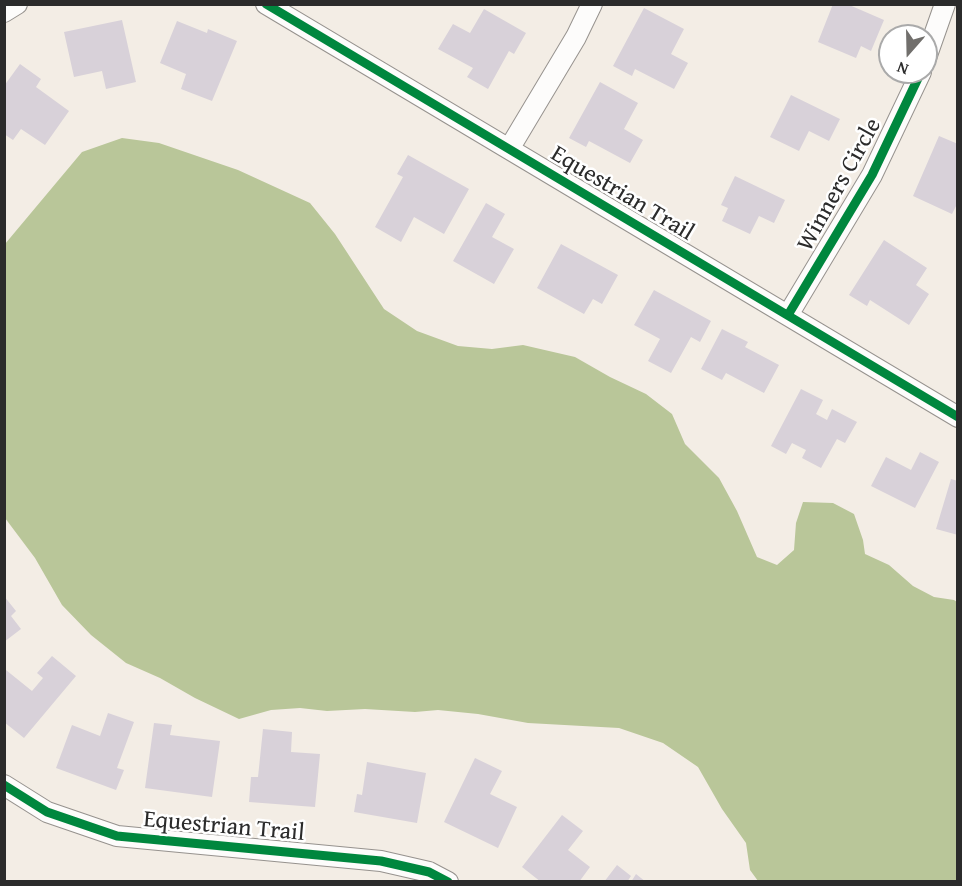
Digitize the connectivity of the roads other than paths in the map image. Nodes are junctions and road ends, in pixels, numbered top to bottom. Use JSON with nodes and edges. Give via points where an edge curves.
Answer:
{"nodes":[{"id":1,"x":17,"y":4,"type":"edge"},
{"id":2,"x":267,"y":4,"type":"edge"},
{"id":3,"x":592,"y":4,"type":"edge"},
{"id":4,"x":945,"y":4,"type":"edge"},
{"id":5,"x":4,"y":12,"type":"edge"},
{"id":6,"x":938,"y":24,"type":"edge"},
{"id":7,"x":915,"y":84,"type":"edge"},
{"id":8,"x":509,"y":149,"type":"junction"},
{"id":9,"x":788,"y":315,"type":"junction"},
{"id":10,"x":957,"y":417,"type":"edge"},
{"id":11,"x":4,"y":785,"type":"edge"},
{"id":12,"x":448,"y":882,"type":"edge"}],
"edges":[{"from":1,"to":5,"type":"street"},
{"from":2,"to":8,"type":"street","name":"Equestrian Trail"},
{"from":3,"to":8,"type":"street"},
{"from":4,"to":6,"type":"street"},
{"from":7,"to":9,"type":"street","name":"Winners Circle","via":[[872,175]]},
{"from":8,"to":9,"type":"street","name":"Equestrian Trail"},
{"from":9,"to":10,"type":"street","name":"Equestrian Trail"},
{"from":11,"to":12,"type":"street","name":"Equestrian Trail","via":[[47,812],[117,836],[381,861],[429,872]]}]}
